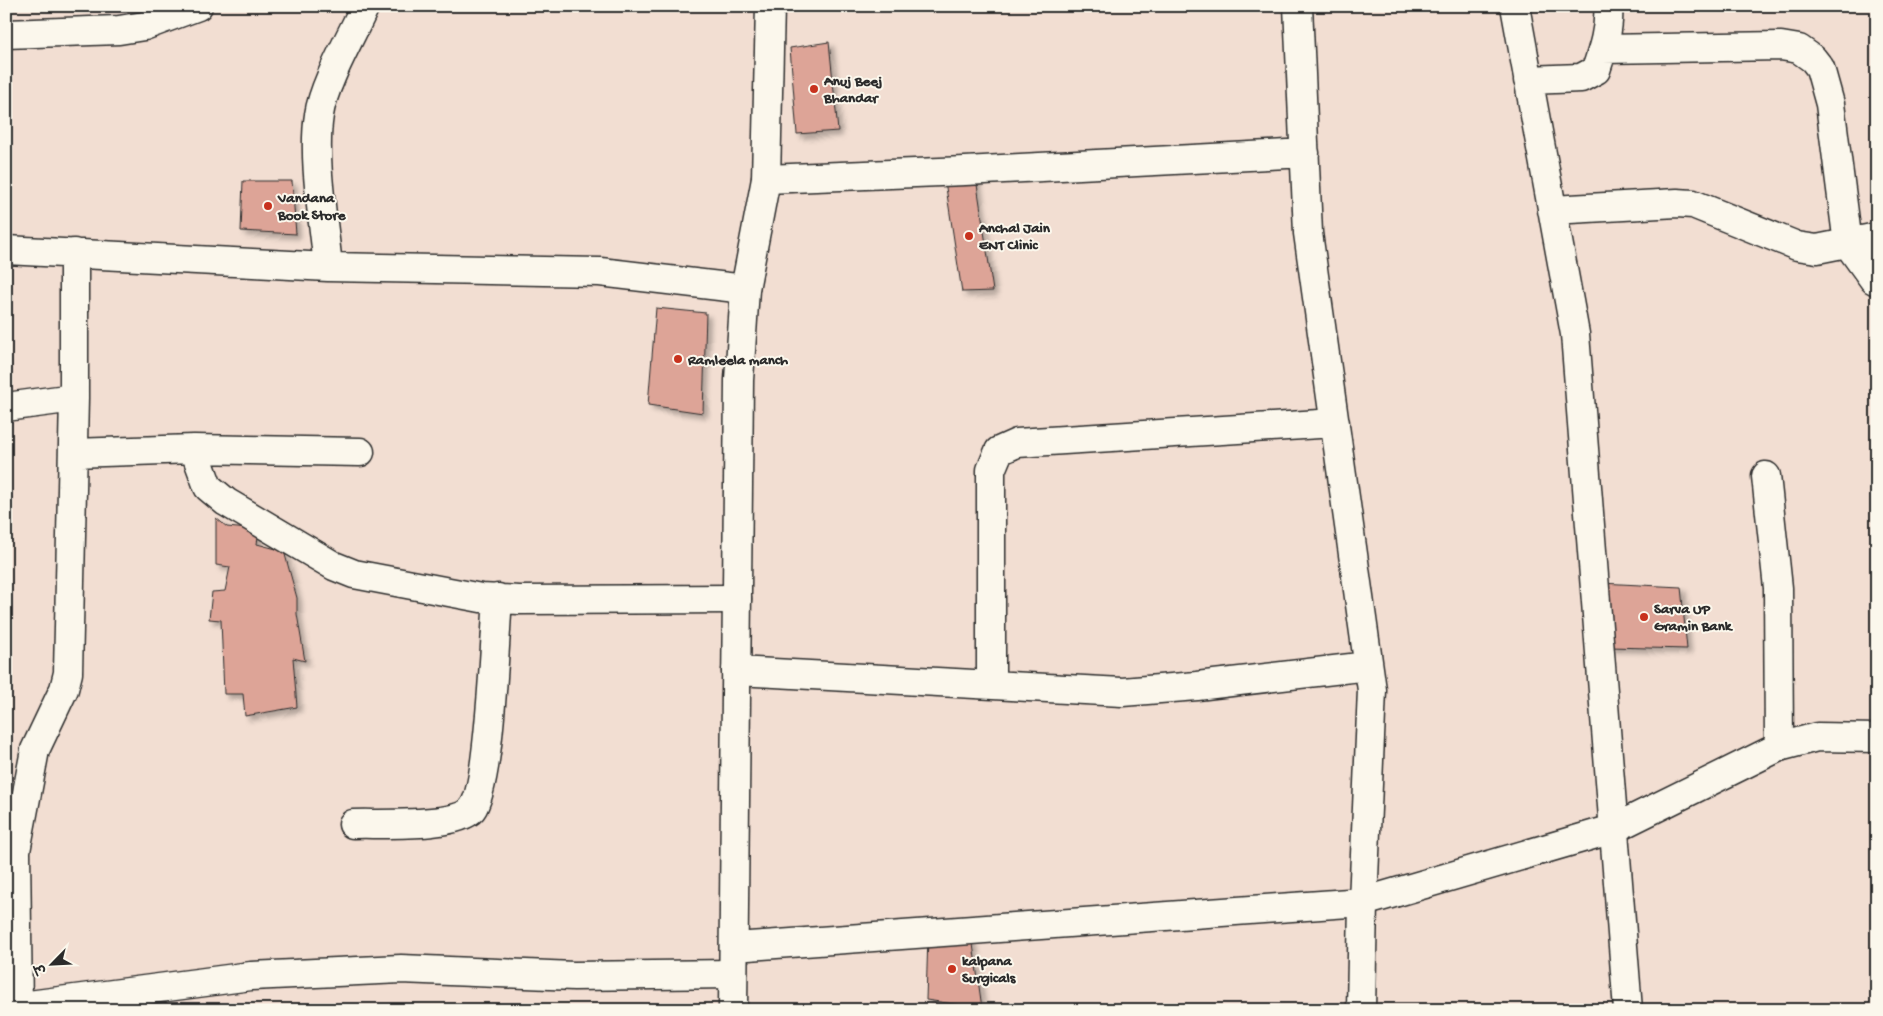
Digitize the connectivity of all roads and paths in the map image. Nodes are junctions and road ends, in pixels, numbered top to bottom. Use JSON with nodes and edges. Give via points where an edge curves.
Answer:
{"nodes":[{"id":1,"x":198,"y":6,"type":"edge"},
{"id":2,"x":365,"y":6,"type":"edge"},
{"id":3,"x":770,"y":6,"type":"edge"},
{"id":4,"x":1298,"y":6,"type":"edge"},
{"id":5,"x":1515,"y":6,"type":"edge"},
{"id":6,"x":1608,"y":6,"type":"edge"},
{"id":7,"x":6,"y":34,"type":"edge"},
{"id":8,"x":1603,"y":49,"type":"junction"},
{"id":9,"x":1528,"y":80,"type":"junction"},
{"id":10,"x":1305,"y":153,"type":"junction"},
{"id":11,"x":766,"y":179,"type":"junction"},
{"id":12,"x":1552,"y":210,"type":"junction"},
{"id":13,"x":1877,"y":237,"type":"edge"},
{"id":14,"x":1848,"y":244,"type":"junction"},
{"id":15,"x":6,"y":250,"type":"edge"},
{"id":16,"x":74,"y":253,"type":"junction"},
{"id":17,"x":328,"y":267,"type":"junction"},
{"id":18,"x":1877,"y":279,"type":"edge"},
{"id":19,"x":745,"y":289,"type":"junction"},
{"id":20,"x":74,"y":398,"type":"junction"},
{"id":21,"x":6,"y":407,"type":"edge"},
{"id":22,"x":1335,"y":423,"type":"junction"},
{"id":23,"x":194,"y":449,"type":"junction"},
{"id":24,"x":360,"y":452,"type":"dead end"},
{"id":25,"x":73,"y":453,"type":"junction"},
{"id":26,"x":1766,"y":476,"type":"dead end"},
{"id":27,"x":498,"y":598,"type":"junction"},
{"id":28,"x":737,"y":599,"type":"junction"},
{"id":29,"x":1368,"y":666,"type":"junction"},
{"id":30,"x":736,"y":671,"type":"junction"},
{"id":31,"x":991,"y":685,"type":"junction"},
{"id":32,"x":1877,"y":738,"type":"edge"},
{"id":33,"x":1779,"y":747,"type":"junction"},
{"id":34,"x":6,"y":805,"type":"edge"},
{"id":35,"x":353,"y":824,"type":"dead end"},
{"id":36,"x":1612,"y":829,"type":"junction"},
{"id":37,"x":14,"y":844,"type":"edge"},
{"id":38,"x":1363,"y":902,"type":"junction"},
{"id":39,"x":734,"y":947,"type":"junction"},
{"id":40,"x":732,"y":974,"type":"junction"},
{"id":41,"x":14,"y":1008,"type":"edge"},
{"id":42,"x":733,"y":1010,"type":"edge"},
{"id":43,"x":1362,"y":1010,"type":"edge"},
{"id":44,"x":1628,"y":1010,"type":"edge"}],
"edges":[{"from":1,"to":7,"type":"street","via":[[144,26],[119,30]]},
{"from":2,"to":17,"type":"street","via":[[319,113],[316,141]]},
{"from":3,"to":11,"type":"street"},
{"from":4,"to":10,"type":"street"},
{"from":5,"to":9,"type":"street"},
{"from":6,"to":8,"type":"street"},
{"from":8,"to":9,"type":"street","via":[[1596,70],[1581,78]]},
{"from":8,"to":14,"type":"street","via":[[1781,46],[1799,49],[1813,59],[1820,68],[1830,104]]},
{"from":9,"to":12,"type":"street"},
{"from":10,"to":11,"type":"street"},
{"from":10,"to":22,"type":"street","via":[[1308,233]]},
{"from":11,"to":19,"type":"street"},
{"from":12,"to":14,"type":"street","via":[[1693,204],[1797,246],[1817,249]]},
{"from":12,"to":36,"type":"street","via":[[1575,334]]},
{"from":13,"to":14,"type":"street"},
{"from":14,"to":18,"type":"street","via":[[1874,280]]},
{"from":15,"to":16,"type":"street"},
{"from":16,"to":17,"type":"street"},
{"from":16,"to":20,"type":"street"},
{"from":17,"to":19,"type":"street","via":[[600,272]]},
{"from":19,"to":28,"type":"street","via":[[739,380]]},
{"from":20,"to":21,"type":"street"},
{"from":20,"to":25,"type":"street"},
{"from":22,"to":29,"type":"street"},
{"from":22,"to":31,"type":"street","via":[[1017,443],[999,451],[991,470]]},
{"from":23,"to":24,"type":"street"},
{"from":23,"to":25,"type":"street"},
{"from":23,"to":27,"type":"street","via":[[208,487],[334,566],[354,574],[444,592]]},
{"from":25,"to":37,"type":"street","via":[[68,673],[64,689],[35,750]]},
{"from":26,"to":33,"type":"street","via":[[1778,588]]},
{"from":27,"to":28,"type":"street"},
{"from":27,"to":35,"type":"street","via":[[485,763],[479,794],[471,810],[458,817],[431,823]]},
{"from":28,"to":30,"type":"street"},
{"from":29,"to":31,"type":"street","via":[[1122,692]]},
{"from":29,"to":38,"type":"street","via":[[1372,690]]},
{"from":30,"to":31,"type":"street"},
{"from":30,"to":39,"type":"street"},
{"from":32,"to":33,"type":"street","via":[[1817,737]]},
{"from":33,"to":36,"type":"street"},
{"from":34,"to":37,"type":"street"},
{"from":36,"to":38,"type":"street"},
{"from":36,"to":44,"type":"street"},
{"from":37,"to":41,"type":"street"},
{"from":38,"to":39,"type":"street"},
{"from":38,"to":43,"type":"street"},
{"from":39,"to":40,"type":"street"},
{"from":40,"to":41,"type":"street","via":[[574,976],[401,969],[251,976]]},
{"from":40,"to":42,"type":"street"}]}
